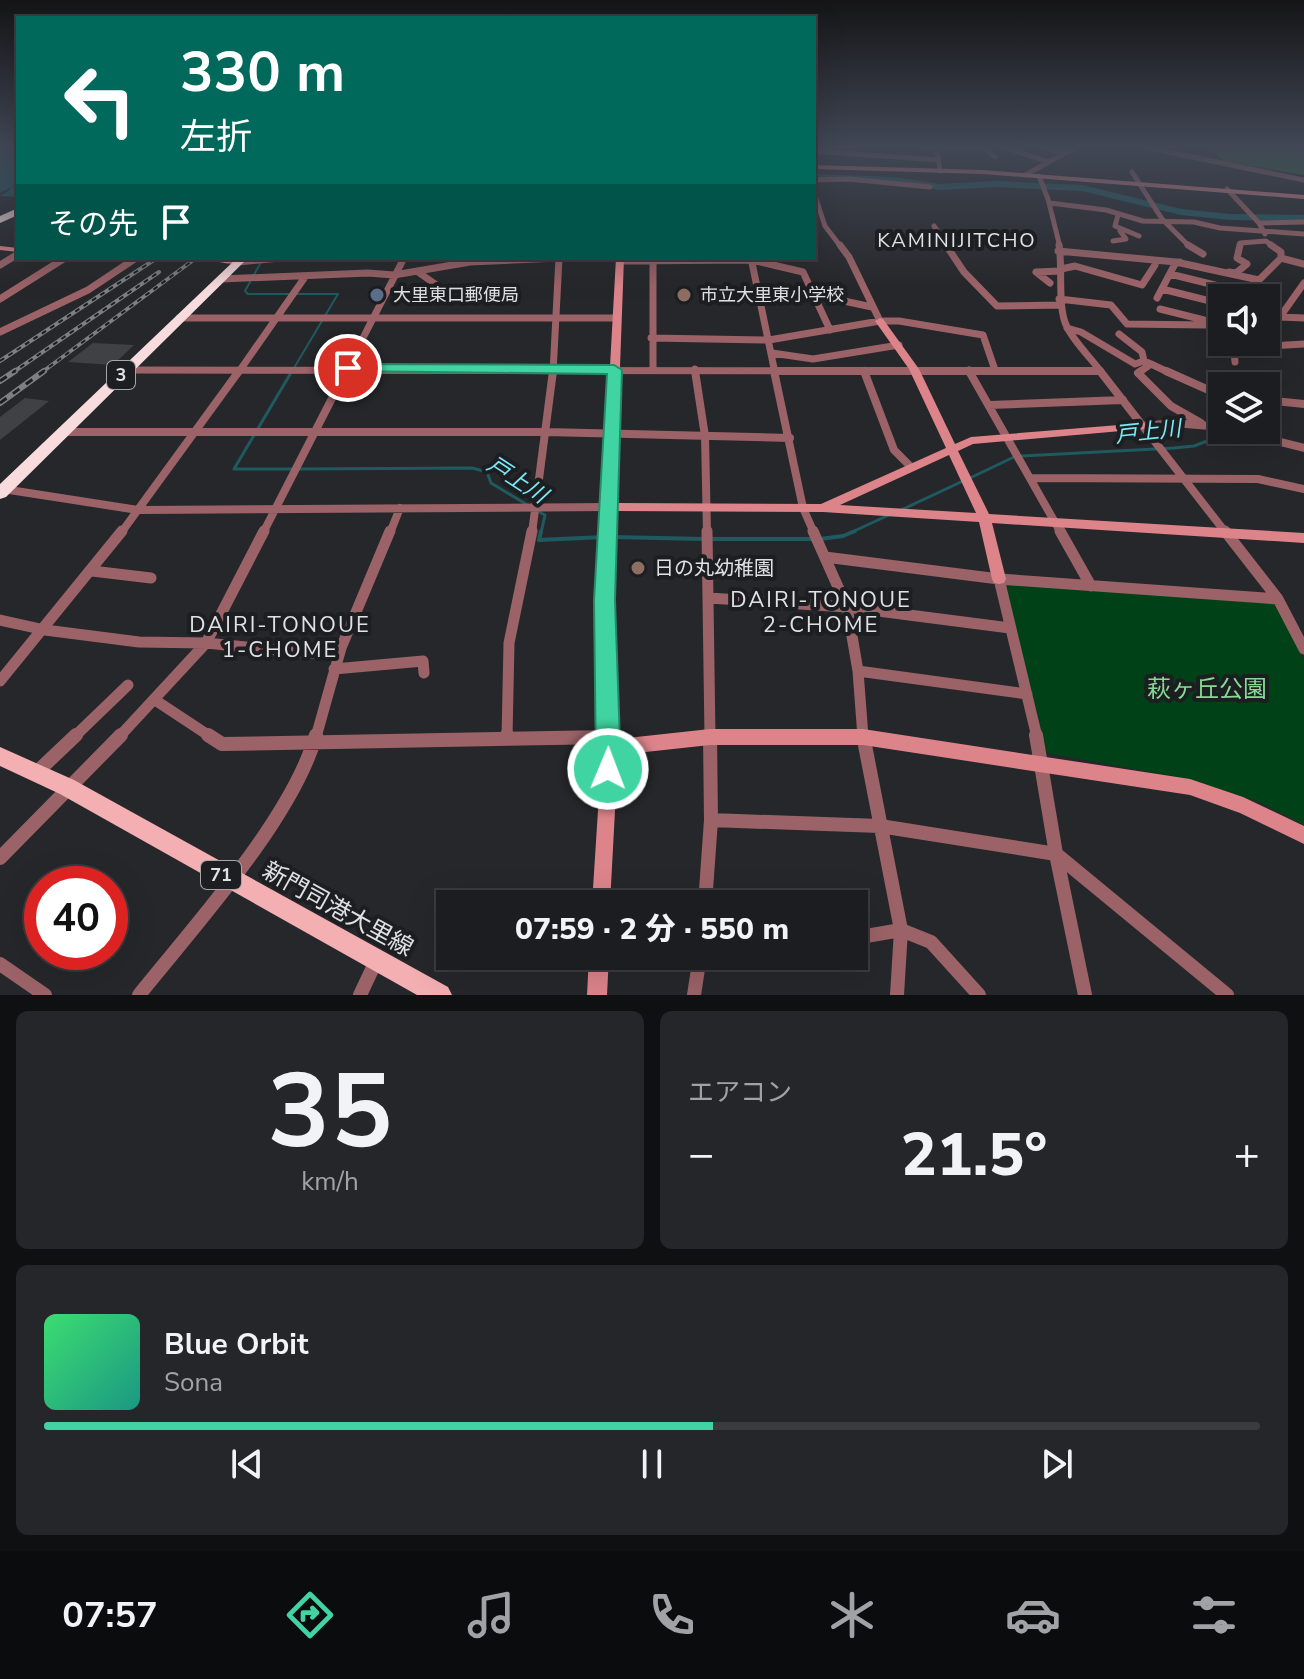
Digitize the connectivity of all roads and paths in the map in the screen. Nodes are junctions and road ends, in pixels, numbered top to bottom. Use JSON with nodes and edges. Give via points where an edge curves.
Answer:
{"nodes":[{"id":1,"x":1046,"y":193,"type":"edge"},
{"id":2,"x":1146,"y":193,"type":"edge"},
{"id":3,"x":1231,"y":193,"type":"edge"},
{"id":4,"x":1270,"y":193,"type":"edge"},
{"id":5,"x":816,"y":197,"type":"edge"},
{"id":6,"x":1304,"y":197,"type":"edge"},
{"id":7,"x":1050,"y":203,"type":"junction"},
{"id":8,"x":816,"y":213,"type":"edge"},
{"id":9,"x":823,"y":213,"type":"junction"},
{"id":10,"x":1118,"y":215,"type":"junction"},
{"id":11,"x":1161,"y":221,"type":"junction"},
{"id":12,"x":1304,"y":222,"type":"edge"},
{"id":13,"x":1259,"y":223,"type":"junction"},
{"id":14,"x":825,"y":226,"type":"junction"},
{"id":15,"x":934,"y":226,"type":"dead end"},
{"id":16,"x":816,"y":228,"type":"edge"},
{"id":17,"x":1265,"y":230,"type":"junction"},
{"id":18,"x":1120,"y":231,"type":"junction"},
{"id":19,"x":1304,"y":234,"type":"edge"},
{"id":20,"x":1139,"y":236,"type":"dead end"},
{"id":21,"x":1113,"y":241,"type":"dead end"},
{"id":22,"x":1266,"y":241,"type":"junction"},
{"id":23,"x":1058,"y":251,"type":"junction"},
{"id":24,"x":1203,"y":254,"type":"dead end"},
{"id":25,"x":1281,"y":258,"type":"junction"},
{"id":26,"x":62,"y":260,"type":"edge"},
{"id":27,"x":133,"y":260,"type":"edge"},
{"id":28,"x":240,"y":260,"type":"edge"},
{"id":29,"x":272,"y":260,"type":"edge"},
{"id":30,"x":403,"y":260,"type":"edge"},
{"id":31,"x":498,"y":260,"type":"edge"},
{"id":32,"x":559,"y":260,"type":"edge"},
{"id":33,"x":620,"y":260,"type":"edge"},
{"id":34,"x":702,"y":260,"type":"edge"},
{"id":35,"x":751,"y":260,"type":"edge"},
{"id":36,"x":755,"y":260,"type":"edge"},
{"id":37,"x":1113,"y":260,"type":"dead end"},
{"id":38,"x":653,"y":261,"type":"junction"},
{"id":39,"x":1176,"y":262,"type":"junction"},
{"id":40,"x":1304,"y":264,"type":"edge"},
{"id":41,"x":1155,"y":265,"type":"dead end"},
{"id":42,"x":1061,"y":270,"type":"junction"},
{"id":43,"x":418,"y":272,"type":"junction"},
{"id":44,"x":1100,"y":273,"type":"junction"},
{"id":45,"x":1170,"y":274,"type":"junction"},
{"id":46,"x":394,"y":275,"type":"junction"},
{"id":47,"x":305,"y":277,"type":"junction"},
{"id":48,"x":221,"y":279,"type":"junction"},
{"id":49,"x":1250,"y":279,"type":"junction"},
{"id":50,"x":1050,"y":283,"type":"dead end"},
{"id":51,"x":1304,"y":283,"type":"edge"},
{"id":52,"x":1248,"y":284,"type":"edge"},
{"id":53,"x":1208,"y":285,"type":"edge"},
{"id":54,"x":438,"y":286,"type":"dead end"},
{"id":55,"x":1162,"y":289,"type":"junction"},
{"id":56,"x":811,"y":294,"type":"junction"},
{"id":57,"x":1157,"y":298,"type":"dead end"},
{"id":58,"x":0,"y":299,"type":"edge"},
{"id":59,"x":1208,"y":300,"type":"edge"},
{"id":60,"x":1060,"y":302,"type":"junction"},
{"id":61,"x":872,"y":307,"type":"junction"},
{"id":62,"x":277,"y":317,"type":"junction"},
{"id":63,"x":375,"y":317,"type":"junction"},
{"id":64,"x":556,"y":317,"type":"junction"},
{"id":65,"x":1280,"y":317,"type":"joint"},
{"id":66,"x":179,"y":318,"type":"junction"},
{"id":67,"x":616,"y":318,"type":"junction"},
{"id":68,"x":1304,"y":318,"type":"edge"},
{"id":69,"x":880,"y":321,"type":"junction"},
{"id":70,"x":1170,"y":325,"type":"junction"},
{"id":71,"x":1067,"y":328,"type":"junction"},
{"id":72,"x":830,"y":330,"type":"junction"},
{"id":73,"x":0,"y":332,"type":"edge"},
{"id":74,"x":1119,"y":334,"type":"dead end"},
{"id":75,"x":651,"y":338,"type":"junction"},
{"id":76,"x":769,"y":340,"type":"junction"},
{"id":77,"x":1280,"y":344,"type":"edge"},
{"id":78,"x":1304,"y":344,"type":"edge"},
{"id":79,"x":899,"y":345,"type":"junction"},
{"id":80,"x":772,"y":353,"type":"junction"},
{"id":81,"x":1234,"y":356,"type":"edge"},
{"id":82,"x":1148,"y":362,"type":"junction"},
{"id":83,"x":1235,"y":362,"type":"dead end"},
{"id":84,"x":348,"y":368,"type":"junction"},
{"id":85,"x":241,"y":369,"type":"junction"},
{"id":86,"x":553,"y":369,"type":"junction"},
{"id":87,"x":653,"y":369,"type":"junction"},
{"id":88,"x":695,"y":369,"type":"junction"},
{"id":89,"x":914,"y":369,"type":"junction"},
{"id":90,"x":127,"y":370,"type":"junction"},
{"id":91,"x":614,"y":370,"type":"junction"},
{"id":92,"x":774,"y":370,"type":"junction"},
{"id":93,"x":864,"y":370,"type":"junction"},
{"id":94,"x":969,"y":370,"type":"junction"},
{"id":95,"x":995,"y":370,"type":"junction"},
{"id":96,"x":1100,"y":371,"type":"junction"},
{"id":97,"x":1208,"y":390,"type":"edge"},
{"id":98,"x":1123,"y":400,"type":"junction"},
{"id":99,"x":1280,"y":401,"type":"edge"},
{"id":100,"x":1304,"y":404,"type":"edge"},
{"id":101,"x":989,"y":405,"type":"junction"},
{"id":102,"x":1201,"y":423,"type":"junction"},
{"id":103,"x":1208,"y":424,"type":"edge"},
{"id":104,"x":1144,"y":426,"type":"junction"},
{"id":105,"x":62,"y":432,"type":"junction"},
{"id":106,"x":195,"y":432,"type":"junction"},
{"id":107,"x":316,"y":432,"type":"junction"},
{"id":108,"x":546,"y":432,"type":"junction"},
{"id":109,"x":611,"y":433,"type":"junction"},
{"id":110,"x":705,"y":436,"type":"junction"},
{"id":111,"x":1007,"y":437,"type":"junction"},
{"id":112,"x":790,"y":438,"type":"junction"},
{"id":113,"x":1280,"y":442,"type":"edge"},
{"id":114,"x":1304,"y":448,"type":"edge"},
{"id":115,"x":950,"y":449,"type":"junction"},
{"id":116,"x":910,"y":466,"type":"junction"},
{"id":117,"x":1186,"y":477,"type":"junction"},
{"id":118,"x":1030,"y":478,"type":"junction"},
{"id":119,"x":1304,"y":489,"type":"edge"},
{"id":120,"x":2,"y":491,"type":"edge"},
{"id":121,"x":609,"y":507,"type":"junction"},
{"id":122,"x":400,"y":508,"type":"junction"},
{"id":123,"x":705,"y":508,"type":"junction"},
{"id":124,"x":803,"y":508,"type":"junction"},
{"id":125,"x":823,"y":508,"type":"junction"},
{"id":126,"x":537,"y":509,"type":"junction"},
{"id":127,"x":138,"y":510,"type":"junction"},
{"id":128,"x":274,"y":510,"type":"junction"},
{"id":129,"x":984,"y":517,"type":"junction"},
{"id":130,"x":1058,"y":523,"type":"junction"},
{"id":131,"x":1229,"y":535,"type":"junction"},
{"id":132,"x":1304,"y":538,"type":"edge"},
{"id":133,"x":825,"y":557,"type":"junction"},
{"id":134,"x":92,"y":571,"type":"junction"},
{"id":135,"x":151,"y":578,"type":"dead end"},
{"id":136,"x":999,"y":579,"type":"junction"},
{"id":137,"x":1091,"y":586,"type":"junction"},
{"id":138,"x":709,"y":598,"type":"junction"},
{"id":139,"x":1278,"y":599,"type":"junction"},
{"id":140,"x":847,"y":607,"type":"junction"},
{"id":141,"x":0,"y":620,"type":"edge"},
{"id":142,"x":1010,"y":628,"type":"junction"},
{"id":143,"x":45,"y":630,"type":"junction"},
{"id":144,"x":206,"y":643,"type":"junction"},
{"id":145,"x":1304,"y":649,"type":"edge"},
{"id":146,"x":336,"y":663,"type":"junction"},
{"id":147,"x":858,"y":671,"type":"junction"},
{"id":148,"x":424,"y":673,"type":"dead end"},
{"id":149,"x":0,"y":681,"type":"edge"},
{"id":150,"x":128,"y":685,"type":"dead end"},
{"id":151,"x":1027,"y":694,"type":"junction"},
{"id":152,"x":155,"y":700,"type":"junction"},
{"id":153,"x":710,"y":737,"type":"junction"},
{"id":154,"x":863,"y":737,"type":"junction"},
{"id":155,"x":507,"y":738,"type":"junction"},
{"id":156,"x":314,"y":742,"type":"junction"},
{"id":157,"x":610,"y":742,"type":"junction"},
{"id":158,"x":0,"y":756,"type":"edge"},
{"id":159,"x":1043,"y":763,"type":"junction"},
{"id":160,"x":36,"y":773,"type":"junction"},
{"id":161,"x":67,"y":787,"type":"junction"},
{"id":162,"x":711,"y":820,"type":"junction"},
{"id":163,"x":880,"y":826,"type":"junction"},
{"id":164,"x":1304,"y":835,"type":"edge"},
{"id":165,"x":1056,"y":854,"type":"junction"},
{"id":166,"x":0,"y":858,"type":"edge"},
{"id":167,"x":230,"y":880,"type":"junction"},
{"id":168,"x":602,"y":890,"type":"edge"},
{"id":169,"x":706,"y":890,"type":"edge"},
{"id":170,"x":901,"y":930,"type":"junction"},
{"id":171,"x":868,"y":936,"type":"edge"},
{"id":172,"x":377,"y":959,"type":"junction"},
{"id":173,"x":0,"y":964,"type":"edge"},
{"id":174,"x":598,"y":970,"type":"edge"},
{"id":175,"x":698,"y":970,"type":"edge"},
{"id":176,"x":45,"y":995,"type":"edge"},
{"id":177,"x":139,"y":995,"type":"edge"},
{"id":178,"x":360,"y":995,"type":"edge"},
{"id":179,"x":440,"y":995,"type":"edge"},
{"id":180,"x":597,"y":995,"type":"edge"},
{"id":181,"x":694,"y":995,"type":"edge"},
{"id":182,"x":897,"y":995,"type":"edge"},
{"id":183,"x":979,"y":995,"type":"edge"},
{"id":184,"x":1085,"y":995,"type":"edge"},
{"id":185,"x":1227,"y":995,"type":"edge"}],
"edges":[{"from":1,"to":7,"type":"street"},
{"from":2,"to":11,"type":"street"},
{"from":3,"to":13,"type":"street"},
{"from":4,"to":6,"type":"street"},
{"from":5,"to":9,"type":"street"},
{"from":7,"to":10,"type":"street"},
{"from":7,"to":23,"type":"street"},
{"from":8,"to":9,"type":"street"},
{"from":9,"to":14,"type":"street"},
{"from":10,"to":11,"type":"street"},
{"from":10,"to":18,"type":"street","via":[[1115,226]]},
{"from":11,"to":17,"type":"street"},
{"from":11,"to":24,"type":"street"},
{"from":12,"to":13,"type":"street"},
{"from":13,"to":17,"type":"street"},
{"from":14,"to":16,"type":"street"},
{"from":14,"to":61,"type":"street","via":[[849,257]]},
{"from":15,"to":60,"type":"street","via":[[964,272],[997,306]]},
{"from":17,"to":19,"type":"street"},
{"from":17,"to":22,"type":"street"},
{"from":18,"to":20,"type":"street"},
{"from":18,"to":21,"type":"street","via":[[1126,239]]},
{"from":22,"to":25,"type":"street"},
{"from":22,"to":39,"type":"street","via":[[1240,243],[1237,258],[1247,264],[1236,273]]},
{"from":23,"to":39,"type":"street"},
{"from":23,"to":42,"type":"street"},
{"from":25,"to":40,"type":"street"},
{"from":25,"to":49,"type":"street","via":[[1259,280]]},
{"from":26,"to":58,"type":"street"},
{"from":27,"to":73,"type":"street","via":[[75,297]]},
{"from":28,"to":29,"type":"street"},
{"from":28,"to":48,"type":"highway","number":"3"},
{"from":30,"to":46,"type":"street"},
{"from":31,"to":43,"type":"street"},
{"from":32,"to":64,"type":"street"},
{"from":33,"to":38,"type":"street"},
{"from":33,"to":67,"type":"street"},
{"from":34,"to":38,"type":"street"},
{"from":35,"to":76,"type":"street"},
{"from":36,"to":56,"type":"street","via":[[803,272]]},
{"from":37,"to":44,"type":"street"},
{"from":38,"to":75,"type":"street"},
{"from":39,"to":45,"type":"street"},
{"from":39,"to":49,"type":"street"},
{"from":41,"to":44,"type":"street","via":[[1142,285]]},
{"from":42,"to":44,"type":"street","via":[[1075,266]]},
{"from":42,"to":50,"type":"street","via":[[1036,272]]},
{"from":42,"to":60,"type":"street"},
{"from":43,"to":46,"type":"street"},
{"from":43,"to":54,"type":"street"},
{"from":45,"to":53,"type":"street"},
{"from":45,"to":55,"type":"street"},
{"from":46,"to":47,"type":"street"},
{"from":46,"to":63,"type":"street"},
{"from":47,"to":48,"type":"street"},
{"from":47,"to":62,"type":"street"},
{"from":48,"to":66,"type":"highway","number":"3"},
{"from":49,"to":52,"type":"street"},
{"from":51,"to":65,"type":"street"},
{"from":55,"to":57,"type":"street"},
{"from":55,"to":59,"type":"street"},
{"from":56,"to":61,"type":"street"},
{"from":56,"to":72,"type":"street"},
{"from":60,"to":70,"type":"street","via":[[1111,305],[1127,324]]},
{"from":60,"to":71,"type":"street"},
{"from":61,"to":69,"type":"street"},
{"from":62,"to":63,"type":"street"},
{"from":62,"to":66,"type":"street"},
{"from":62,"to":85,"type":"street"},
{"from":63,"to":64,"type":"street"},
{"from":63,"to":84,"type":"street"},
{"from":64,"to":67,"type":"street"},
{"from":64,"to":86,"type":"street"},
{"from":65,"to":68,"type":"street"},
{"from":66,"to":90,"type":"highway","number":"3"},
{"from":67,"to":91,"type":"street"},
{"from":69,"to":72,"type":"street"},
{"from":69,"to":79,"type":"street"},
{"from":69,"to":95,"type":"street","via":[[983,335]]},
{"from":70,"to":70,"type":"street","via":[[1182,325],[1205,325],[1204,320],[1160,309]]},
{"from":71,"to":82,"type":"street","via":[[1135,364]]},
{"from":71,"to":96,"type":"street"},
{"from":72,"to":76,"type":"street"},
{"from":74,"to":82,"type":"street"},
{"from":75,"to":76,"type":"street"},
{"from":75,"to":87,"type":"street"},
{"from":76,"to":80,"type":"street"},
{"from":77,"to":78,"type":"street"},
{"from":79,"to":80,"type":"street","via":[[813,359]]},
{"from":79,"to":89,"type":"street"},
{"from":80,"to":92,"type":"street"},
{"from":81,"to":83,"type":"street"},
{"from":82,"to":97,"type":"street"},
{"from":82,"to":102,"type":"street","via":[[1138,373],[1171,406]]},
{"from":84,"to":85,"type":"street"},
{"from":84,"to":86,"type":"street"},
{"from":84,"to":107,"type":"street"},
{"from":85,"to":90,"type":"street"},
{"from":85,"to":106,"type":"street"},
{"from":86,"to":91,"type":"street"},
{"from":86,"to":108,"type":"street"},
{"from":87,"to":88,"type":"street"},
{"from":87,"to":91,"type":"street"},
{"from":88,"to":92,"type":"street"},
{"from":88,"to":110,"type":"street"},
{"from":89,"to":93,"type":"street"},
{"from":89,"to":94,"type":"street"},
{"from":89,"to":115,"type":"street"},
{"from":90,"to":105,"type":"highway","number":"3"},
{"from":91,"to":109,"type":"street"},
{"from":92,"to":93,"type":"street"},
{"from":92,"to":112,"type":"street"},
{"from":93,"to":116,"type":"street","via":[[894,450]]},
{"from":94,"to":95,"type":"street"},
{"from":94,"to":101,"type":"street"},
{"from":95,"to":96,"type":"street"},
{"from":96,"to":98,"type":"street"},
{"from":98,"to":101,"type":"street"},
{"from":98,"to":104,"type":"street"},
{"from":99,"to":100,"type":"street"},
{"from":101,"to":111,"type":"street"},
{"from":102,"to":103,"type":"street"},
{"from":102,"to":104,"type":"street"},
{"from":104,"to":111,"type":"street"},
{"from":104,"to":117,"type":"street"},
{"from":105,"to":106,"type":"street"},
{"from":105,"to":120,"type":"highway","number":"3"},
{"from":106,"to":107,"type":"street"},
{"from":106,"to":127,"type":"street"},
{"from":107,"to":108,"type":"street"},
{"from":107,"to":128,"type":"street"},
{"from":108,"to":109,"type":"street"},
{"from":108,"to":126,"type":"street"},
{"from":109,"to":110,"type":"street"},
{"from":109,"to":121,"type":"street"},
{"from":110,"to":112,"type":"street"},
{"from":110,"to":123,"type":"street"},
{"from":111,"to":115,"type":"street"},
{"from":111,"to":118,"type":"street"},
{"from":112,"to":124,"type":"street"},
{"from":113,"to":114,"type":"street"},
{"from":115,"to":116,"type":"street"},
{"from":115,"to":129,"type":"street"},
{"from":116,"to":125,"type":"street"},
{"from":117,"to":118,"type":"street"},
{"from":117,"to":119,"type":"street","via":[[1258,479]]},
{"from":117,"to":131,"type":"street"},
{"from":118,"to":130,"type":"street"},
{"from":120,"to":127,"type":"street"},
{"from":121,"to":123,"type":"street"},
{"from":121,"to":126,"type":"street"},
{"from":121,"to":157,"type":"street","via":[[604,600]]},
{"from":122,"to":126,"type":"street"},
{"from":122,"to":128,"type":"street"},
{"from":122,"to":146,"type":"street"},
{"from":123,"to":124,"type":"street"},
{"from":123,"to":138,"type":"street"},
{"from":124,"to":125,"type":"street"},
{"from":124,"to":133,"type":"street"},
{"from":125,"to":129,"type":"street"},
{"from":126,"to":155,"type":"street","via":[[509,643]]},
{"from":127,"to":128,"type":"street"},
{"from":127,"to":134,"type":"street"},
{"from":128,"to":144,"type":"street"},
{"from":129,"to":130,"type":"street"},
{"from":129,"to":136,"type":"street"},
{"from":130,"to":131,"type":"street"},
{"from":130,"to":137,"type":"street"},
{"from":131,"to":132,"type":"street"},
{"from":131,"to":139,"type":"street"},
{"from":133,"to":136,"type":"street"},
{"from":133,"to":140,"type":"street"},
{"from":134,"to":135,"type":"street"},
{"from":134,"to":143,"type":"street"},
{"from":136,"to":137,"type":"street"},
{"from":136,"to":142,"type":"street"},
{"from":137,"to":139,"type":"street"},
{"from":138,"to":140,"type":"street"},
{"from":138,"to":153,"type":"street"},
{"from":139,"to":145,"type":"street"},
{"from":140,"to":142,"type":"street"},
{"from":140,"to":147,"type":"street"},
{"from":141,"to":143,"type":"street"},
{"from":142,"to":151,"type":"street"},
{"from":143,"to":144,"type":"street","via":[[139,642]]},
{"from":143,"to":149,"type":"street"},
{"from":144,"to":146,"type":"street"},
{"from":144,"to":152,"type":"street"},
{"from":146,"to":148,"type":"street","via":[[423,661]]},
{"from":146,"to":156,"type":"street"},
{"from":147,"to":151,"type":"street"},
{"from":147,"to":154,"type":"street"},
{"from":150,"to":160,"type":"street"},
{"from":151,"to":159,"type":"street"},
{"from":152,"to":156,"type":"street","via":[[222,744]]},
{"from":152,"to":161,"type":"street"},
{"from":153,"to":154,"type":"street"},
{"from":153,"to":157,"type":"street"},
{"from":153,"to":162,"type":"street"},
{"from":154,"to":159,"type":"street"},
{"from":154,"to":163,"type":"street"},
{"from":155,"to":156,"type":"street"},
{"from":155,"to":157,"type":"street"},
{"from":156,"to":167,"type":"street","via":[[288,798]]},
{"from":157,"to":168,"type":"street"},
{"from":158,"to":160,"type":"main road","name":"新門司港大里線","number":"71"},
{"from":159,"to":164,"type":"street","via":[[1190,787]]},
{"from":159,"to":165,"type":"street"},
{"from":160,"to":161,"type":"main road","name":"新門司港大里線","number":"71"},
{"from":161,"to":166,"type":"street"},
{"from":161,"to":167,"type":"main road","name":"新門司港大里線","number":"71"},
{"from":162,"to":163,"type":"street"},
{"from":162,"to":169,"type":"street"},
{"from":163,"to":165,"type":"street"},
{"from":163,"to":170,"type":"street"},
{"from":165,"to":184,"type":"street"},
{"from":165,"to":185,"type":"street"},
{"from":167,"to":172,"type":"main road","name":"新門司港大里線","number":"71"},
{"from":167,"to":177,"type":"street"},
{"from":170,"to":171,"type":"street"},
{"from":170,"to":182,"type":"street"},
{"from":170,"to":183,"type":"street","via":[[931,942]]},
{"from":172,"to":178,"type":"street"},
{"from":172,"to":179,"type":"main road","name":"新門司港大里線","number":"71"},
{"from":173,"to":176,"type":"street"},
{"from":174,"to":180,"type":"street"},
{"from":175,"to":181,"type":"street"}]}
